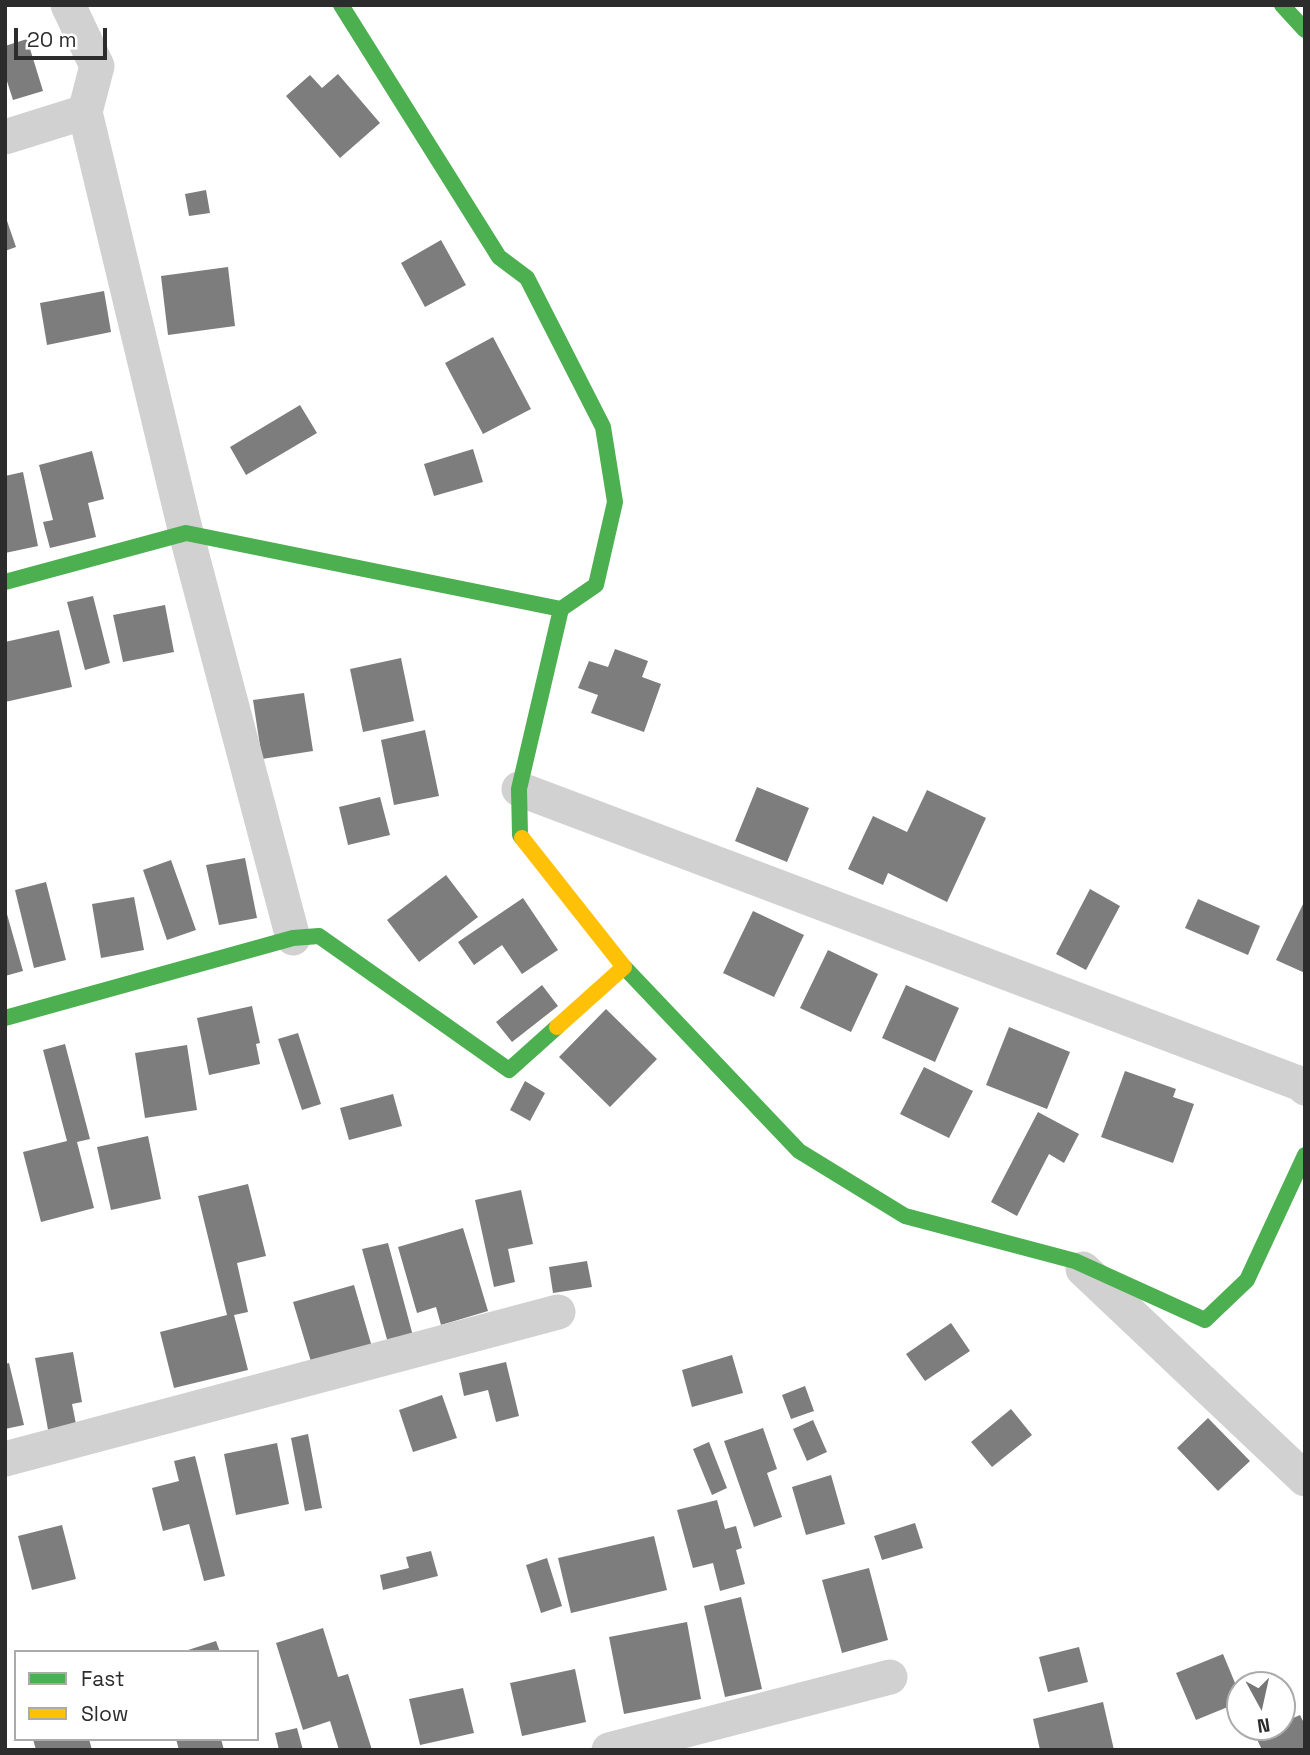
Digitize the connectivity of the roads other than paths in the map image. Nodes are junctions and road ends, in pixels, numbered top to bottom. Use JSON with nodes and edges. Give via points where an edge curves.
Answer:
{"nodes":[{"id":1,"x":68,"y":5,"type":"edge"},
{"id":2,"x":341,"y":5,"type":"edge"},
{"id":3,"x":1282,"y":5,"type":"edge"},
{"id":4,"x":1305,"y":30,"type":"edge"},
{"id":5,"x":85,"y":112,"type":"junction"},
{"id":6,"x":5,"y":137,"type":"edge"},
{"id":7,"x":187,"y":533,"type":"junction"},
{"id":8,"x":5,"y":582,"type":"edge"},
{"id":9,"x":561,"y":609,"type":"junction"},
{"id":10,"x":519,"y":789,"type":"junction"},
{"id":11,"x":293,"y":938,"type":"junction"},
{"id":12,"x":624,"y":967,"type":"junction"},
{"id":13,"x":5,"y":1018,"type":"edge"},
{"id":14,"x":1305,"y":1088,"type":"edge"},
{"id":15,"x":1305,"y":1155,"type":"edge"},
{"id":16,"x":1075,"y":1261,"type":"junction"},
{"id":17,"x":558,"y":1312,"type":"dead end"},
{"id":18,"x":5,"y":1459,"type":"edge"},
{"id":19,"x":1305,"y":1479,"type":"edge"},
{"id":20,"x":890,"y":1677,"type":"dead end"},
{"id":21,"x":609,"y":1750,"type":"edge"}],
"edges":[{"from":1,"to":5,"type":"street","via":[[97,66]]},
{"from":2,"to":9,"type":"main road","via":[[499,257],[527,278],[603,427],[615,502],[596,585]]},
{"from":3,"to":4,"type":"main road"},
{"from":5,"to":6,"type":"street"},
{"from":5,"to":7,"type":"street"},
{"from":7,"to":8,"type":"main road"},
{"from":7,"to":9,"type":"main road"},
{"from":7,"to":11,"type":"street"},
{"from":9,"to":10,"type":"main road"},
{"from":10,"to":12,"type":"main road","via":[[520,835]]},
{"from":10,"to":14,"type":"street"},
{"from":11,"to":12,"type":"main road","via":[[319,936],[509,1070]]},
{"from":11,"to":13,"type":"main road"},
{"from":12,"to":16,"type":"main road","via":[[799,1151],[905,1216]]},
{"from":15,"to":16,"type":"main road","via":[[1247,1280],[1205,1320]]},
{"from":16,"to":19,"type":"street"},
{"from":17,"to":18,"type":"street"},
{"from":20,"to":21,"type":"street"}]}
